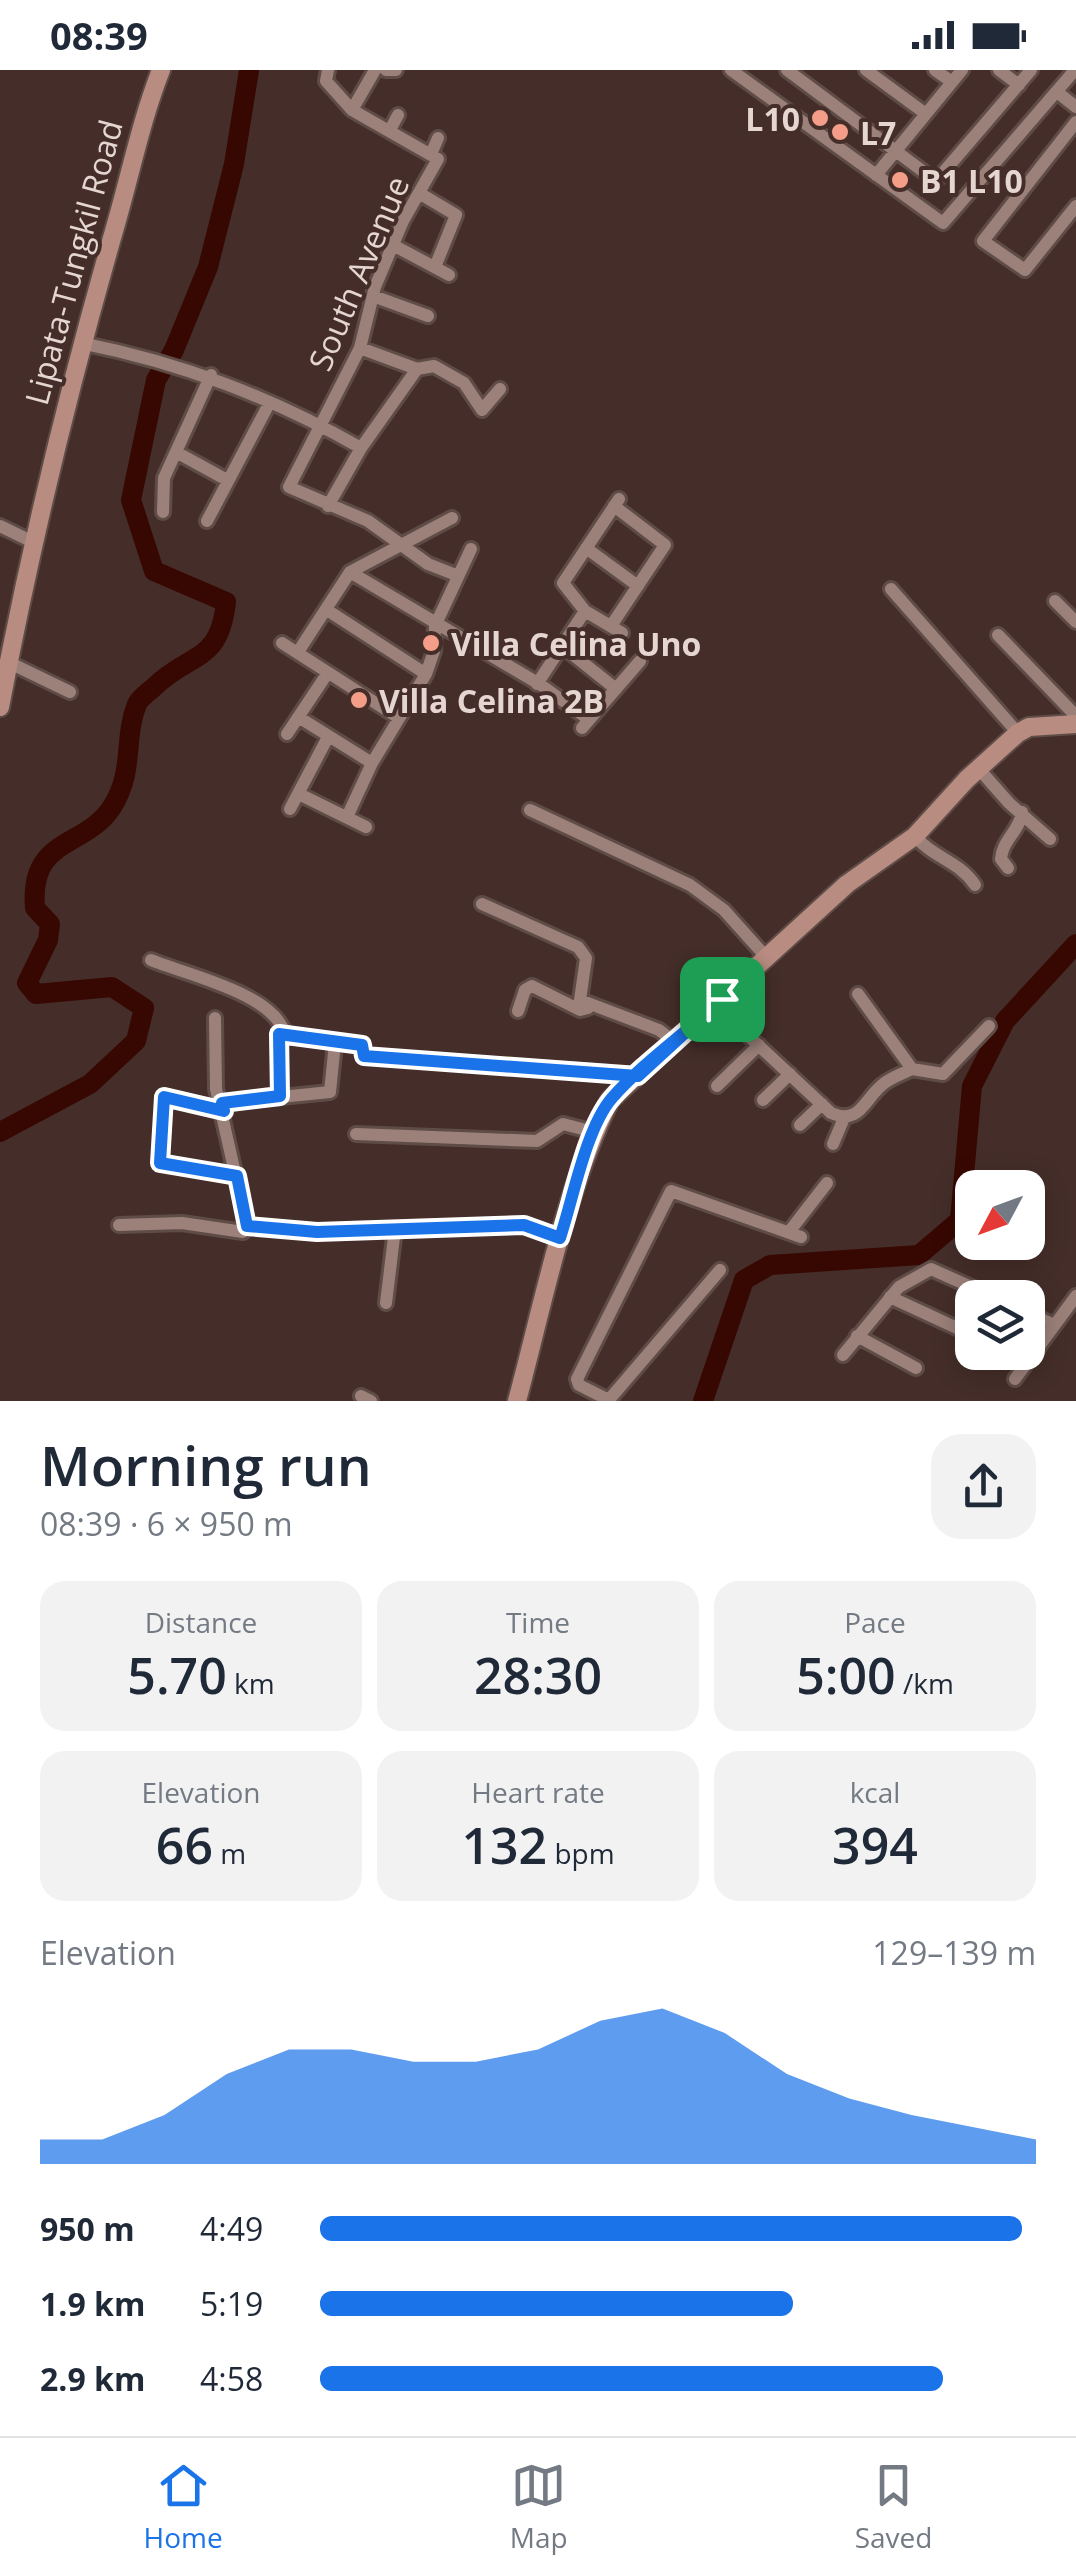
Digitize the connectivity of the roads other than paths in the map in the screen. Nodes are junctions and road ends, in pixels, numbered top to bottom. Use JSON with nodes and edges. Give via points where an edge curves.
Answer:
{"nodes":[{"id":1,"x":161,"y":70,"type":"edge"},
{"id":2,"x":375,"y":70,"type":"edge"},
{"id":3,"x":731,"y":70,"type":"edge"},
{"id":4,"x":787,"y":70,"type":"edge"},
{"id":5,"x":866,"y":70,"type":"edge"},
{"id":6,"x":935,"y":70,"type":"edge"},
{"id":7,"x":962,"y":70,"type":"edge"},
{"id":8,"x":999,"y":70,"type":"edge"},
{"id":9,"x":1031,"y":70,"type":"edge"},
{"id":10,"x":1075,"y":70,"type":"edge"},
{"id":11,"x":327,"y":75,"type":"edge"},
{"id":12,"x":952,"y":82,"type":"junction"},
{"id":13,"x":1019,"y":85,"type":"junction"},
{"id":14,"x":1057,"y":92,"type":"junction"},
{"id":15,"x":1076,"y":106,"type":"edge"},
{"id":16,"x":352,"y":110,"type":"junction"},
{"id":17,"x":398,"y":114,"type":"dead end"},
{"id":18,"x":926,"y":114,"type":"junction"},
{"id":19,"x":1076,"y":122,"type":"edge"},
{"id":20,"x":390,"y":130,"type":"junction"},
{"id":21,"x":438,"y":138,"type":"dead end"},
{"id":22,"x":896,"y":151,"type":"junction"},
{"id":23,"x":432,"y":152,"type":"junction"},
{"id":24,"x":876,"y":175,"type":"junction"},
{"id":25,"x":420,"y":194,"type":"junction"},
{"id":26,"x":1076,"y":206,"type":"edge"},
{"id":27,"x":393,"y":245,"type":"junction"},
{"id":28,"x":434,"y":267,"type":"junction"},
{"id":29,"x":449,"y":275,"type":"dead end"},
{"id":30,"x":373,"y":296,"type":"junction"},
{"id":31,"x":428,"y":316,"type":"dead end"},
{"id":32,"x":81,"y":343,"type":"junction"},
{"id":33,"x":360,"y":348,"type":"junction"},
{"id":34,"x":417,"y":369,"type":"junction"},
{"id":35,"x":211,"y":376,"type":"junction"},
{"id":36,"x":500,"y":389,"type":"dead end"},
{"id":37,"x":270,"y":402,"type":"junction"},
{"id":38,"x":320,"y":425,"type":"junction"},
{"id":39,"x":360,"y":448,"type":"junction"},
{"id":40,"x":176,"y":452,"type":"junction"},
{"id":41,"x":227,"y":480,"type":"junction"},
{"id":42,"x":328,"y":506,"type":"junction"},
{"id":43,"x":163,"y":512,"type":"dead end"},
{"id":44,"x":452,"y":518,"type":"dead end"},
{"id":45,"x":207,"y":521,"type":"dead end"},
{"id":46,"x":0,"y":526,"type":"edge"},
{"id":47,"x":32,"y":542,"type":"junction"},
{"id":48,"x":398,"y":544,"type":"junction"},
{"id":49,"x":586,"y":548,"type":"junction"},
{"id":50,"x":471,"y":549,"type":"dead end"},
{"id":51,"x":350,"y":572,"type":"junction"},
{"id":52,"x":456,"y":575,"type":"junction"},
{"id":53,"x":638,"y":586,"type":"junction"},
{"id":54,"x":891,"y":590,"type":"dead end"},
{"id":55,"x":1055,"y":601,"type":"dead end"},
{"id":56,"x":327,"y":610,"type":"junction"},
{"id":57,"x":586,"y":612,"type":"junction"},
{"id":58,"x":1076,"y":622,"type":"edge"},
{"id":59,"x":435,"y":626,"type":"junction"},
{"id":60,"x":998,"y":635,"type":"dead end"},
{"id":61,"x":282,"y":643,"type":"dead end"},
{"id":62,"x":562,"y":646,"type":"junction"},
{"id":63,"x":298,"y":652,"type":"junction"},
{"id":64,"x":640,"y":661,"type":"dead end"},
{"id":65,"x":8,"y":662,"type":"junction"},
{"id":66,"x":327,"y":674,"type":"junction"},
{"id":67,"x":426,"y":674,"type":"junction"},
{"id":68,"x":537,"y":684,"type":"junction"},
{"id":69,"x":616,"y":688,"type":"junction"},
{"id":70,"x":70,"y":692,"type":"dead end"},
{"id":71,"x":0,"y":707,"type":"edge"},
{"id":72,"x":1076,"y":716,"type":"edge"},
{"id":73,"x":300,"y":718,"type":"junction"},
{"id":74,"x":400,"y":718,"type":"junction"},
{"id":75,"x":1076,"y":724,"type":"edge"},
{"id":76,"x":1018,"y":732,"type":"junction"},
{"id":77,"x":287,"y":734,"type":"dead end"},
{"id":78,"x":328,"y":738,"type":"junction"},
{"id":79,"x":372,"y":764,"type":"junction"},
{"id":80,"x":979,"y":768,"type":"junction"},
{"id":81,"x":301,"y":795,"type":"junction"},
{"id":82,"x":290,"y":809,"type":"dead end"},
{"id":83,"x":530,"y":810,"type":"dead end"},
{"id":84,"x":1022,"y":812,"type":"junction"},
{"id":85,"x":347,"y":816,"type":"junction"},
{"id":86,"x":366,"y":827,"type":"dead end"},
{"id":87,"x":915,"y":836,"type":"junction"},
{"id":88,"x":1050,"y":838,"type":"dead end"},
{"id":89,"x":1008,"y":868,"type":"dead end"},
{"id":90,"x":975,"y":885,"type":"dead end"},
{"id":91,"x":482,"y":904,"type":"dead end"},
{"id":92,"x":766,"y":958,"type":"junction"},
{"id":93,"x":151,"y":960,"type":"dead end"},
{"id":94,"x":858,"y":994,"type":"dead end"},
{"id":95,"x":716,"y":1004,"type":"junction"},
{"id":96,"x":591,"y":1006,"type":"junction"},
{"id":97,"x":518,"y":1011,"type":"dead end"},
{"id":98,"x":214,"y":1018,"type":"dead end"},
{"id":99,"x":989,"y":1026,"type":"dead end"},
{"id":100,"x":285,"y":1035,"type":"junction"},
{"id":101,"x":675,"y":1042,"type":"junction"},
{"id":102,"x":335,"y":1043,"type":"junction"},
{"id":103,"x":759,"y":1046,"type":"junction"},
{"id":104,"x":912,"y":1069,"type":"junction"},
{"id":105,"x":790,"y":1074,"type":"junction"},
{"id":106,"x":638,"y":1076,"type":"junction"},
{"id":107,"x":717,"y":1086,"type":"dead end"},
{"id":108,"x":280,"y":1096,"type":"junction"},
{"id":109,"x":763,"y":1100,"type":"dead end"},
{"id":110,"x":822,"y":1104,"type":"junction"},
{"id":111,"x":223,"y":1107,"type":"junction"},
{"id":112,"x":844,"y":1118,"type":"junction"},
{"id":113,"x":800,"y":1124,"type":"dead end"},
{"id":114,"x":594,"y":1132,"type":"junction"},
{"id":115,"x":356,"y":1134,"type":"dead end"},
{"id":116,"x":833,"y":1144,"type":"dead end"},
{"id":117,"x":237,"y":1176,"type":"junction"},
{"id":118,"x":827,"y":1183,"type":"dead end"},
{"id":119,"x":119,"y":1225,"type":"dead end"},
{"id":120,"x":247,"y":1226,"type":"junction"},
{"id":121,"x":395,"y":1229,"type":"junction"},
{"id":122,"x":560,"y":1238,"type":"junction"},
{"id":123,"x":720,"y":1270,"type":"dead end"},
{"id":124,"x":958,"y":1280,"type":"edge"},
{"id":125,"x":1076,"y":1296,"type":"edge"},
{"id":126,"x":890,"y":1297,"type":"junction"},
{"id":127,"x":386,"y":1303,"type":"dead end"},
{"id":128,"x":1045,"y":1320,"type":"edge"},
{"id":129,"x":1052,"y":1324,"type":"junction"},
{"id":130,"x":955,"y":1327,"type":"edge"},
{"id":131,"x":1045,"y":1334,"type":"edge"},
{"id":132,"x":857,"y":1336,"type":"junction"},
{"id":133,"x":843,"y":1355,"type":"dead end"},
{"id":134,"x":916,"y":1368,"type":"dead end"},
{"id":135,"x":1021,"y":1370,"type":"edge"},
{"id":136,"x":1015,"y":1380,"type":"dead end"},
{"id":137,"x":609,"y":1400,"type":"edge"},
{"id":138,"x":517,"y":1401,"type":"edge"}],
"edges":[{"from":1,"to":32,"type":"street","name":"Lipata-Tungkil Road"},
{"from":2,"to":16,"type":"street"},
{"from":3,"to":24,"type":"street"},
{"from":4,"to":22,"type":"street"},
{"from":5,"to":18,"type":"street"},
{"from":6,"to":12,"type":"street"},
{"from":7,"to":12,"type":"street"},
{"from":8,"to":13,"type":"street"},
{"from":9,"to":13,"type":"street"},
{"from":10,"to":14,"type":"street"},
{"from":11,"to":16,"type":"street","name":"South Avenue"},
{"from":12,"to":18,"type":"street"},
{"from":13,"to":22,"type":"street","via":[[940,180]]},
{"from":14,"to":15,"type":"street"},
{"from":14,"to":24,"type":"street","via":[[947,222],[935,221]]},
{"from":16,"to":20,"type":"street","name":"South Avenue"},
{"from":17,"to":20,"type":"street"},
{"from":18,"to":22,"type":"street"},
{"from":19,"to":26,"type":"street","via":[[983,238],[1026,269]]},
{"from":20,"to":23,"type":"street","name":"South Avenue"},
{"from":21,"to":23,"type":"street"},
{"from":22,"to":24,"type":"street"},
{"from":23,"to":25,"type":"street","name":"South Avenue","via":[[437,163]]},
{"from":25,"to":27,"type":"street","name":"South Avenue"},
{"from":25,"to":28,"type":"street","via":[[456,214]]},
{"from":27,"to":28,"type":"street"},
{"from":27,"to":30,"type":"street","name":"South Avenue"},
{"from":28,"to":29,"type":"street"},
{"from":30,"to":31,"type":"street"},
{"from":30,"to":33,"type":"street","name":"South Avenue"},
{"from":32,"to":35,"type":"street"},
{"from":32,"to":47,"type":"street","name":"Lipata-Tungkil Road"},
{"from":33,"to":34,"type":"street"},
{"from":33,"to":38,"type":"street","name":"South Avenue"},
{"from":34,"to":36,"type":"street","via":[[434,366],[464,383],[482,410]]},
{"from":34,"to":39,"type":"street"},
{"from":35,"to":37,"type":"street"},
{"from":35,"to":40,"type":"street"},
{"from":37,"to":38,"type":"street"},
{"from":37,"to":41,"type":"street"},
{"from":38,"to":39,"type":"street"},
{"from":38,"to":42,"type":"street","name":"South Avenue","via":[[289,487]]},
{"from":39,"to":42,"type":"street"},
{"from":40,"to":41,"type":"street"},
{"from":40,"to":43,"type":"street","via":[[164,478]]},
{"from":41,"to":45,"type":"street"},
{"from":42,"to":48,"type":"street","via":[[372,515]]},
{"from":44,"to":48,"type":"street"},
{"from":46,"to":47,"type":"street"},
{"from":47,"to":65,"type":"street","name":"Lipata-Tungkil Road"},
{"from":48,"to":51,"type":"street"},
{"from":48,"to":52,"type":"street"},
{"from":49,"to":53,"type":"street"},
{"from":49,"to":53,"type":"street","via":[[617,503],[665,541]]},
{"from":49,"to":57,"type":"street","via":[[564,583]]},
{"from":50,"to":52,"type":"street"},
{"from":51,"to":56,"type":"street"},
{"from":51,"to":59,"type":"street"},
{"from":52,"to":59,"type":"street"},
{"from":53,"to":57,"type":"street","via":[[616,630]]},
{"from":54,"to":76,"type":"street"},
{"from":55,"to":58,"type":"street"},
{"from":56,"to":63,"type":"street"},
{"from":56,"to":67,"type":"street"},
{"from":57,"to":62,"type":"street"},
{"from":59,"to":67,"type":"street"},
{"from":59,"to":68,"type":"street"},
{"from":60,"to":72,"type":"street"},
{"from":61,"to":63,"type":"street"},
{"from":62,"to":68,"type":"street"},
{"from":62,"to":69,"type":"street"},
{"from":63,"to":66,"type":"street"},
{"from":64,"to":69,"type":"street"},
{"from":65,"to":70,"type":"street"},
{"from":65,"to":71,"type":"street","name":"Lipata-Tungkil Road"},
{"from":66,"to":73,"type":"street"},
{"from":66,"to":74,"type":"street"},
{"from":67,"to":74,"type":"street"},
{"from":68,"to":69,"type":"street","via":[[585,723]]},
{"from":73,"to":77,"type":"street"},
{"from":73,"to":78,"type":"street"},
{"from":74,"to":79,"type":"street"},
{"from":75,"to":76,"type":"street"},
{"from":76,"to":80,"type":"street"},
{"from":78,"to":79,"type":"street"},
{"from":78,"to":81,"type":"street"},
{"from":79,"to":85,"type":"street"},
{"from":80,"to":84,"type":"street"},
{"from":80,"to":87,"type":"street"},
{"from":81,"to":82,"type":"street"},
{"from":81,"to":85,"type":"street"},
{"from":83,"to":92,"type":"street","via":[[690,885],[724,910]]},
{"from":84,"to":88,"type":"street"},
{"from":84,"to":89,"type":"street","via":[[1002,848]]},
{"from":85,"to":86,"type":"street"},
{"from":87,"to":90,"type":"street","via":[[937,856],[954,860]]},
{"from":87,"to":92,"type":"street","via":[[847,884]]},
{"from":91,"to":96,"type":"street","via":[[578,946],[586,958],[579,998]]},
{"from":92,"to":95,"type":"street"},
{"from":93,"to":100,"type":"street","via":[[264,1006],[280,1019]]},
{"from":94,"to":104,"type":"street"},
{"from":95,"to":101,"type":"street"},
{"from":95,"to":103,"type":"street"},
{"from":96,"to":97,"type":"street","via":[[580,1010],[532,986]]},
{"from":96,"to":101,"type":"street"},
{"from":98,"to":111,"type":"street","via":[[216,1089]]},
{"from":99,"to":104,"type":"street","via":[[943,1074]]},
{"from":100,"to":102,"type":"street"},
{"from":100,"to":108,"type":"street","via":[[276,1038]]},
{"from":101,"to":106,"type":"street"},
{"from":102,"to":106,"type":"street","via":[[362,1045],[364,1056]]},
{"from":102,"to":108,"type":"street","via":[[330,1092]]},
{"from":103,"to":105,"type":"street"},
{"from":103,"to":107,"type":"street"},
{"from":104,"to":112,"type":"street","via":[[884,1082],[857,1115]]},
{"from":105,"to":109,"type":"street"},
{"from":105,"to":110,"type":"street"},
{"from":106,"to":114,"type":"street","via":[[610,1100]]},
{"from":108,"to":111,"type":"street"},
{"from":110,"to":112,"type":"street"},
{"from":110,"to":113,"type":"street"},
{"from":111,"to":117,"type":"street"},
{"from":111,"to":117,"type":"street","via":[[163,1098],[160,1163]]},
{"from":112,"to":116,"type":"street"},
{"from":114,"to":115,"type":"street","via":[[563,1124],[537,1141]]},
{"from":114,"to":122,"type":"street"},
{"from":117,"to":120,"type":"street"},
{"from":118,"to":137,"type":"street","via":[[795,1235],[672,1191],[577,1379]]},
{"from":119,"to":120,"type":"street","via":[[243,1232]]},
{"from":120,"to":121,"type":"street"},
{"from":121,"to":122,"type":"street","via":[[524,1225]]},
{"from":121,"to":127,"type":"street"},
{"from":122,"to":138,"type":"street"},
{"from":123,"to":137,"type":"street"},
{"from":124,"to":126,"type":"street","via":[[935,1269]]},
{"from":125,"to":129,"type":"street"},
{"from":126,"to":130,"type":"street"},
{"from":126,"to":132,"type":"street"},
{"from":128,"to":129,"type":"street"},
{"from":129,"to":131,"type":"street"},
{"from":132,"to":133,"type":"street"},
{"from":132,"to":134,"type":"street"},
{"from":135,"to":136,"type":"street"}]}
